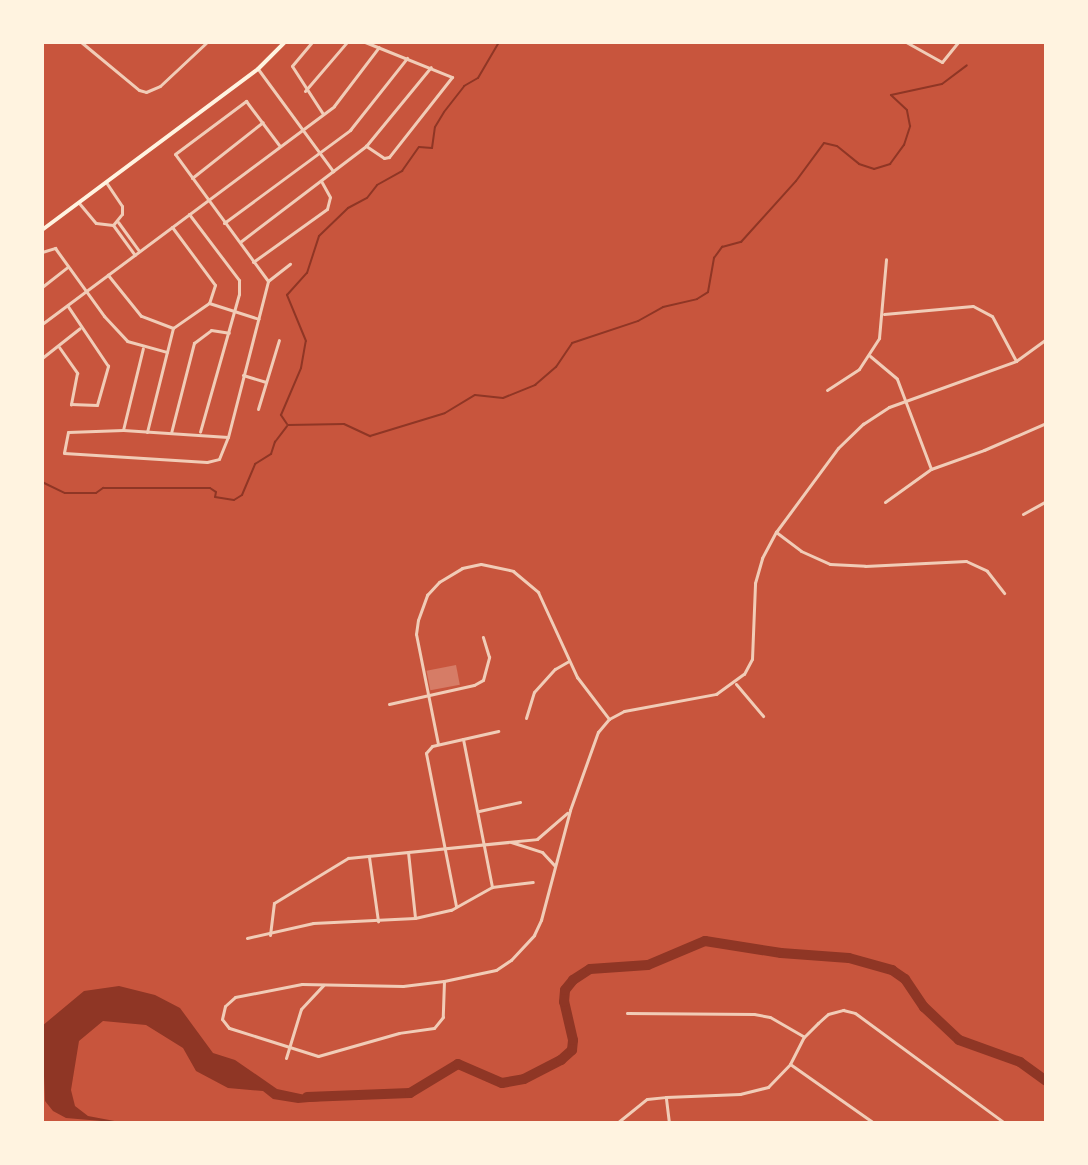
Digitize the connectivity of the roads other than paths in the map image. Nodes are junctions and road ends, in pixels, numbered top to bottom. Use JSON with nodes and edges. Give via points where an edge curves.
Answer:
{"nodes":[{"id":1,"x":81,"y":42,"type":"edge"},
{"id":2,"x":207,"y":42,"type":"edge"},
{"id":3,"x":285,"y":42,"type":"edge"},
{"id":4,"x":312,"y":42,"type":"edge"},
{"id":5,"x":347,"y":42,"type":"edge"},
{"id":6,"x":365,"y":42,"type":"edge"},
{"id":7,"x":906,"y":42,"type":"edge"},
{"id":8,"x":958,"y":42,"type":"edge"},
{"id":9,"x":379,"y":47,"type":"junction"},
{"id":10,"x":407,"y":58,"type":"junction"},
{"id":11,"x":431,"y":67,"type":"junction"},
{"id":12,"x":258,"y":69,"type":"junction"},
{"id":13,"x":305,"y":91,"type":"junction"},
{"id":14,"x":323,"y":114,"type":"junction"},
{"id":15,"x":263,"y":122,"type":"junction"},
{"id":16,"x":301,"y":131,"type":"junction"},
{"id":17,"x":279,"y":145,"type":"junction"},
{"id":18,"x":366,"y":146,"type":"junction"},
{"id":19,"x":317,"y":152,"type":"junction"},
{"id":20,"x":333,"y":171,"type":"junction"},
{"id":21,"x":192,"y":178,"type":"junction"},
{"id":22,"x":321,"y":181,"type":"junction"},
{"id":23,"x":106,"y":182,"type":"junction"},
{"id":24,"x":208,"y":200,"type":"junction"},
{"id":25,"x":79,"y":203,"type":"junction"},
{"id":26,"x":189,"y":214,"type":"junction"},
{"id":27,"x":118,"y":222,"type":"junction"},
{"id":28,"x":224,"y":223,"type":"junction"},
{"id":29,"x":113,"y":225,"type":"junction"},
{"id":30,"x":172,"y":227,"type":"junction"},
{"id":31,"x":42,"y":230,"type":"edge"},
{"id":32,"x":239,"y":243,"type":"junction"},
{"id":33,"x":139,"y":251,"type":"junction"},
{"id":34,"x":42,"y":252,"type":"edge"},
{"id":35,"x":135,"y":255,"type":"junction"},
{"id":36,"x":886,"y":259,"type":"dead end"},
{"id":37,"x":253,"y":262,"type":"junction"},
{"id":38,"x":290,"y":264,"type":"dead end"},
{"id":39,"x":69,"y":266,"type":"junction"},
{"id":40,"x":108,"y":275,"type":"junction"},
{"id":41,"x":268,"y":281,"type":"junction"},
{"id":42,"x":42,"y":287,"type":"edge"},
{"id":43,"x":87,"y":290,"type":"junction"},
{"id":44,"x":209,"y":303,"type":"junction"},
{"id":45,"x":67,"y":305,"type":"junction"},
{"id":46,"x":232,"y":311,"type":"junction"},
{"id":47,"x":884,"y":314,"type":"junction"},
{"id":48,"x":259,"y":319,"type":"junction"},
{"id":49,"x":42,"y":324,"type":"edge"},
{"id":50,"x":80,"y":328,"type":"junction"},
{"id":51,"x":173,"y":328,"type":"junction"},
{"id":52,"x":229,"y":333,"type":"junction"},
{"id":53,"x":1046,"y":339,"type":"edge"},
{"id":54,"x":279,"y":340,"type":"dead end"},
{"id":55,"x":59,"y":347,"type":"junction"},
{"id":56,"x":143,"y":347,"type":"junction"},
{"id":57,"x":167,"y":352,"type":"junction"},
{"id":58,"x":870,"y":356,"type":"junction"},
{"id":59,"x":42,"y":358,"type":"edge"},
{"id":60,"x":1016,"y":361,"type":"junction"},
{"id":61,"x":242,"y":375,"type":"junction"},
{"id":62,"x":266,"y":382,"type":"junction"},
{"id":63,"x":827,"y":390,"type":"dead end"},
{"id":64,"x":906,"y":401,"type":"junction"},
{"id":65,"x":258,"y":409,"type":"dead end"},
{"id":66,"x":1046,"y":423,"type":"edge"},
{"id":67,"x":123,"y":430,"type":"junction"},
{"id":68,"x":147,"y":432,"type":"junction"},
{"id":69,"x":171,"y":433,"type":"junction"},
{"id":70,"x":200,"y":434,"type":"junction"},
{"id":71,"x":228,"y":437,"type":"junction"},
{"id":72,"x":931,"y":469,"type":"junction"},
{"id":73,"x":1046,"y":501,"type":"edge"},
{"id":74,"x":885,"y":502,"type":"dead end"},
{"id":75,"x":1023,"y":514,"type":"dead end"},
{"id":76,"x":776,"y":532,"type":"junction"},
{"id":77,"x":1004,"y":593,"type":"dead end"},
{"id":78,"x":483,"y":637,"type":"dead end"},
{"id":79,"x":569,"y":661,"type":"junction"},
{"id":80,"x":736,"y":684,"type":"junction"},
{"id":81,"x":428,"y":696,"type":"junction"},
{"id":82,"x":389,"y":704,"type":"dead end"},
{"id":83,"x":763,"y":716,"type":"dead end"},
{"id":84,"x":526,"y":718,"type":"dead end"},
{"id":85,"x":609,"y":719,"type":"junction"},
{"id":86,"x":498,"y":731,"type":"dead end"},
{"id":87,"x":463,"y":739,"type":"junction"},
{"id":88,"x":438,"y":744,"type":"junction"},
{"id":89,"x":520,"y":802,"type":"dead end"},
{"id":90,"x":570,"y":810,"type":"junction"},
{"id":91,"x":479,"y":811,"type":"junction"},
{"id":92,"x":537,"y":839,"type":"junction"},
{"id":93,"x":511,"y":842,"type":"junction"},
{"id":94,"x":485,"y":843,"type":"junction"},
{"id":95,"x":446,"y":846,"type":"junction"},
{"id":96,"x":537,"y":849,"type":"junction"},
{"id":97,"x":408,"y":852,"type":"junction"},
{"id":98,"x":369,"y":856,"type":"junction"},
{"id":99,"x":556,"y":866,"type":"junction"},
{"id":100,"x":533,"y":882,"type":"dead end"},
{"id":101,"x":492,"y":887,"type":"junction"},
{"id":102,"x":456,"y":906,"type":"junction"},
{"id":103,"x":415,"y":918,"type":"junction"},
{"id":104,"x":378,"y":921,"type":"junction"},
{"id":105,"x":270,"y":935,"type":"junction"},
{"id":106,"x":247,"y":938,"type":"dead end"},
{"id":107,"x":444,"y":981,"type":"junction"},
{"id":108,"x":325,"y":984,"type":"junction"},
{"id":109,"x":627,"y":1013,"type":"dead end"},
{"id":110,"x":804,"y":1037,"type":"junction"},
{"id":111,"x":289,"y":1048,"type":"junction"},
{"id":112,"x":286,"y":1058,"type":"dead end"},
{"id":113,"x":790,"y":1064,"type":"junction"},
{"id":114,"x":666,"y":1097,"type":"junction"},
{"id":115,"x":866,"y":1118,"type":"junction"},
{"id":116,"x":617,"y":1123,"type":"edge"},
{"id":117,"x":669,"y":1123,"type":"edge"},
{"id":118,"x":862,"y":1123,"type":"edge"},
{"id":119,"x":874,"y":1123,"type":"edge"},
{"id":120,"x":1005,"y":1123,"type":"edge"}],
"edges":[{"from":1,"to":2,"type":"street","via":[[146,92],[160,86]]},
{"from":3,"to":12,"type":"main road"},
{"from":4,"to":13,"type":"street","via":[[292,66]]},
{"from":5,"to":13,"type":"street"},
{"from":6,"to":9,"type":"street"},
{"from":7,"to":8,"type":"street","via":[[942,62]]},
{"from":9,"to":10,"type":"street"},
{"from":9,"to":14,"type":"street"},
{"from":10,"to":11,"type":"street"},
{"from":10,"to":19,"type":"street","via":[[350,130]]},
{"from":11,"to":18,"type":"street"},
{"from":11,"to":18,"type":"street","via":[[452,77],[389,157]]},
{"from":12,"to":16,"type":"street"},
{"from":12,"to":23,"type":"main road"},
{"from":13,"to":14,"type":"street"},
{"from":14,"to":16,"type":"street"},
{"from":15,"to":17,"type":"street"},
{"from":15,"to":21,"type":"street"},
{"from":15,"to":21,"type":"street","via":[[246,101],[175,154]]},
{"from":16,"to":17,"type":"street"},
{"from":16,"to":19,"type":"street"},
{"from":17,"to":24,"type":"street"},
{"from":18,"to":20,"type":"street"},
{"from":19,"to":20,"type":"street"},
{"from":19,"to":28,"type":"street"},
{"from":20,"to":22,"type":"street"},
{"from":21,"to":24,"type":"street"},
{"from":22,"to":32,"type":"street"},
{"from":22,"to":37,"type":"street","via":[[330,197],[327,209]]},
{"from":23,"to":25,"type":"main road"},
{"from":23,"to":27,"type":"street","via":[[122,206]]},
{"from":24,"to":26,"type":"street"},
{"from":24,"to":28,"type":"street"},
{"from":25,"to":29,"type":"street","via":[[96,223]]},
{"from":25,"to":31,"type":"main road"},
{"from":26,"to":30,"type":"street"},
{"from":26,"to":46,"type":"street","via":[[239,280]]},
{"from":27,"to":29,"type":"street"},
{"from":27,"to":33,"type":"street"},
{"from":28,"to":32,"type":"street"},
{"from":29,"to":35,"type":"street"},
{"from":30,"to":33,"type":"street"},
{"from":30,"to":44,"type":"street","via":[[215,285]]},
{"from":32,"to":37,"type":"street"},
{"from":33,"to":35,"type":"street"},
{"from":34,"to":39,"type":"street","via":[[55,248]]},
{"from":35,"to":40,"type":"street"},
{"from":36,"to":47,"type":"street"},
{"from":37,"to":41,"type":"street"},
{"from":38,"to":41,"type":"street"},
{"from":39,"to":42,"type":"street"},
{"from":39,"to":43,"type":"street"},
{"from":40,"to":43,"type":"street"},
{"from":40,"to":51,"type":"street","via":[[141,316]]},
{"from":41,"to":48,"type":"street"},
{"from":43,"to":45,"type":"street"},
{"from":43,"to":56,"type":"street","via":[[127,341]]},
{"from":44,"to":46,"type":"street"},
{"from":44,"to":51,"type":"street"},
{"from":45,"to":49,"type":"street"},
{"from":45,"to":50,"type":"street"},
{"from":46,"to":48,"type":"street"},
{"from":46,"to":52,"type":"street"},
{"from":47,"to":58,"type":"street"},
{"from":47,"to":60,"type":"street","via":[[973,306],[992,316]]},
{"from":48,"to":61,"type":"street"},
{"from":50,"to":55,"type":"street"},
{"from":50,"to":55,"type":"street","via":[[108,366],[97,405],[71,404],[77,373]]},
{"from":51,"to":57,"type":"street"},
{"from":52,"to":69,"type":"street","via":[[211,330],[194,343]]},
{"from":52,"to":70,"type":"street"},
{"from":53,"to":60,"type":"street"},
{"from":54,"to":62,"type":"street"},
{"from":55,"to":59,"type":"street"},
{"from":56,"to":57,"type":"street"},
{"from":56,"to":67,"type":"street"},
{"from":57,"to":68,"type":"street"},
{"from":58,"to":63,"type":"street","via":[[852,377]]},
{"from":58,"to":64,"type":"street","via":[[892,372]]},
{"from":60,"to":64,"type":"street"},
{"from":61,"to":62,"type":"street"},
{"from":61,"to":71,"type":"street"},
{"from":62,"to":65,"type":"street"},
{"from":64,"to":72,"type":"street"},
{"from":64,"to":76,"type":"street","via":[[875,415],[844,441]]},
{"from":66,"to":72,"type":"street"},
{"from":67,"to":68,"type":"street"},
{"from":67,"to":71,"type":"street","via":[[68,432],[64,453],[207,462],[219,459]]},
{"from":68,"to":69,"type":"street"},
{"from":69,"to":70,"type":"street"},
{"from":70,"to":71,"type":"street"},
{"from":72,"to":74,"type":"street"},
{"from":73,"to":75,"type":"street"},
{"from":76,"to":77,"type":"street","via":[[830,564],[966,561],[987,571]]},
{"from":76,"to":80,"type":"street","via":[[755,583],[752,659]]},
{"from":78,"to":81,"type":"street","via":[[489,657],[483,680]]},
{"from":79,"to":81,"type":"street","via":[[533,585],[503,567],[470,565],[439,582],[421,607],[416,634]]},
{"from":79,"to":84,"type":"street","via":[[534,692]]},
{"from":79,"to":85,"type":"street"},
{"from":80,"to":83,"type":"street"},
{"from":80,"to":85,"type":"street","via":[[716,694],[641,705]]},
{"from":81,"to":82,"type":"street"},
{"from":81,"to":88,"type":"street"},
{"from":85,"to":90,"type":"street","via":[[593,740]]},
{"from":86,"to":87,"type":"street"},
{"from":87,"to":88,"type":"street"},
{"from":87,"to":91,"type":"street"},
{"from":88,"to":95,"type":"street","via":[[427,750]]},
{"from":89,"to":91,"type":"street"},
{"from":90,"to":92,"type":"street"},
{"from":90,"to":99,"type":"street"},
{"from":91,"to":94,"type":"street"},
{"from":92,"to":93,"type":"street"},
{"from":92,"to":96,"type":"street"},
{"from":93,"to":94,"type":"street"},
{"from":93,"to":96,"type":"street"},
{"from":94,"to":95,"type":"street"},
{"from":94,"to":101,"type":"street"},
{"from":95,"to":97,"type":"street"},
{"from":95,"to":102,"type":"street"},
{"from":96,"to":99,"type":"street"},
{"from":97,"to":98,"type":"street"},
{"from":97,"to":103,"type":"street"},
{"from":98,"to":104,"type":"street"},
{"from":98,"to":105,"type":"street","via":[[348,858],[281,898],[271,911]]},
{"from":99,"to":107,"type":"street","via":[[541,920],[524,948],[496,970]]},
{"from":100,"to":101,"type":"street"},
{"from":101,"to":102,"type":"street"},
{"from":102,"to":103,"type":"street"},
{"from":103,"to":104,"type":"street"},
{"from":104,"to":105,"type":"street","via":[[313,923]]},
{"from":105,"to":106,"type":"street"},
{"from":107,"to":108,"type":"street"},
{"from":107,"to":111,"type":"street","via":[[444,1010],[434,1028],[318,1056]]},
{"from":108,"to":111,"type":"street","via":[[301,1009]]},
{"from":108,"to":111,"type":"street","via":[[235,997],[225,1006],[222,1019],[229,1028]]},
{"from":109,"to":110,"type":"street","via":[[754,1014]]},
{"from":110,"to":113,"type":"street"},
{"from":110,"to":120,"type":"street","via":[[828,1014],[855,1013]]},
{"from":111,"to":112,"type":"street"},
{"from":113,"to":114,"type":"street","via":[[768,1087],[755,1092]]},
{"from":113,"to":115,"type":"street"},
{"from":114,"to":116,"type":"street","via":[[647,1099]]},
{"from":114,"to":117,"type":"street"},
{"from":115,"to":118,"type":"street"},
{"from":115,"to":119,"type":"street"}]}
